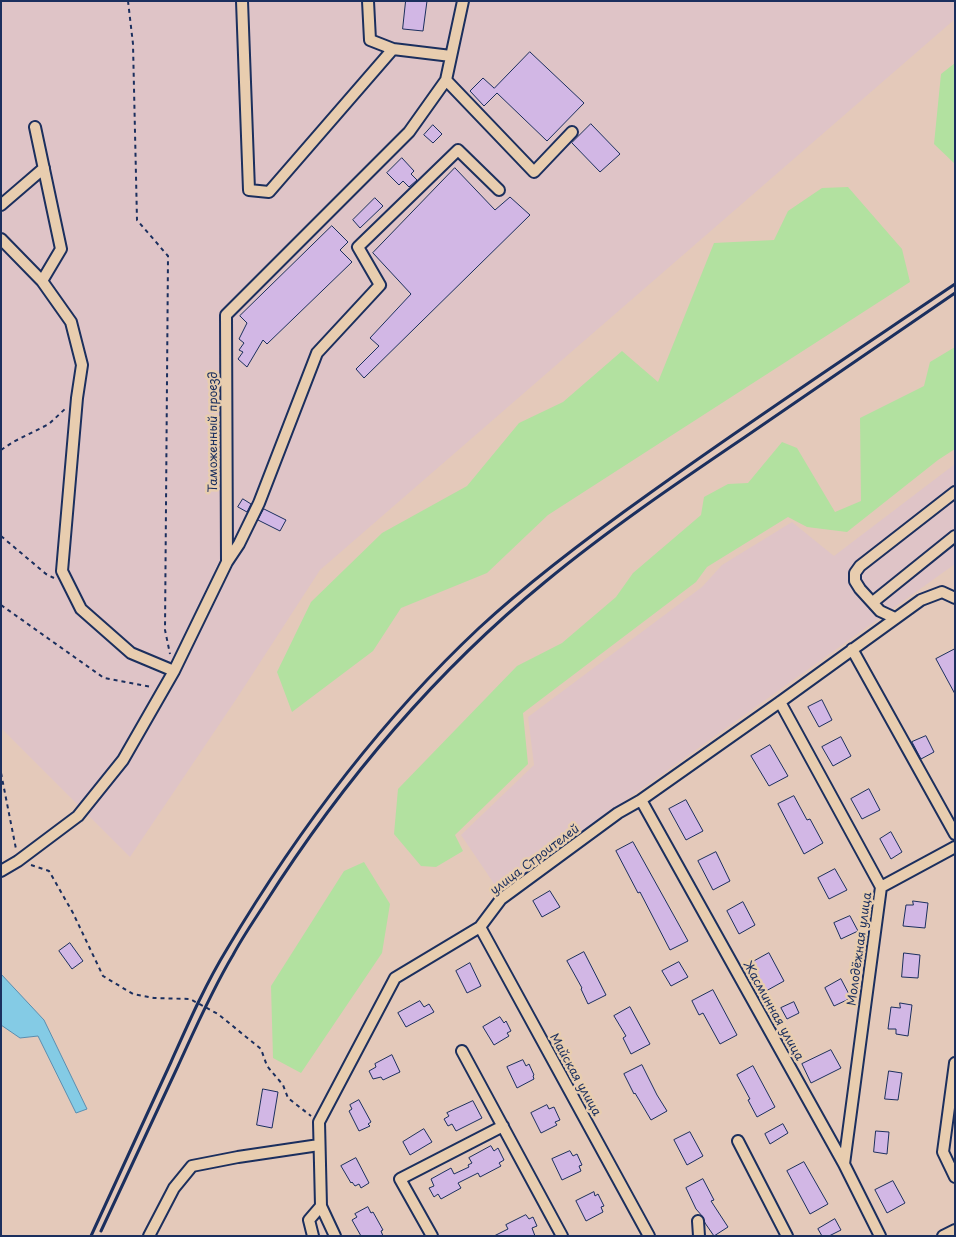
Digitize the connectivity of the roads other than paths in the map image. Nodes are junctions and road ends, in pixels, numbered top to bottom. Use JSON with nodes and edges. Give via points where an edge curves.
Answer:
{"nodes":[{"id":1,"x":242,"y":1,"type":"edge"},
{"id":2,"x":368,"y":1,"type":"edge"},
{"id":3,"x":462,"y":1,"type":"edge"},
{"id":4,"x":393,"y":49,"type":"junction"},
{"id":5,"x":451,"y":56,"type":"junction"},
{"id":6,"x":446,"y":80,"type":"junction"},
{"id":7,"x":35,"y":127,"type":"dead end"},
{"id":8,"x":572,"y":132,"type":"dead end"},
{"id":9,"x":44,"y":168,"type":"junction"},
{"id":10,"x":499,"y":190,"type":"dead end"},
{"id":11,"x":1,"y":204,"type":"edge"},
{"id":12,"x":1,"y":239,"type":"edge"},
{"id":13,"x":42,"y":281,"type":"junction"},
{"id":14,"x":955,"y":492,"type":"edge"},
{"id":15,"x":955,"y":536,"type":"edge"},
{"id":16,"x":227,"y":562,"type":"junction"},
{"id":17,"x":955,"y":598,"type":"edge"},
{"id":18,"x":873,"y":602,"type":"junction"},
{"id":19,"x":895,"y":618,"type":"junction"},
{"id":20,"x":852,"y":649,"type":"junction"},
{"id":21,"x":174,"y":672,"type":"junction"},
{"id":22,"x":780,"y":702,"type":"junction"},
{"id":23,"x":641,"y":800,"type":"junction"},
{"id":24,"x":955,"y":834,"type":"edge"},
{"id":25,"x":955,"y":846,"type":"edge"},
{"id":26,"x":1,"y":870,"type":"edge"},
{"id":27,"x":881,"y":887,"type":"junction"},
{"id":28,"x":480,"y":927,"type":"junction"},
{"id":29,"x":462,"y":1051,"type":"dead end"},
{"id":30,"x":955,"y":1063,"type":"edge"},
{"id":31,"x":503,"y":1126,"type":"junction"},
{"id":32,"x":738,"y":1141,"type":"dead end"},
{"id":33,"x":320,"y":1145,"type":"junction"},
{"id":34,"x":844,"y":1164,"type":"junction"},
{"id":35,"x":955,"y":1177,"type":"edge"},
{"id":36,"x":321,"y":1206,"type":"junction"},
{"id":37,"x":698,"y":1220,"type":"dead end"},
{"id":38,"x":955,"y":1230,"type":"edge"},
{"id":39,"x":149,"y":1236,"type":"edge"},
{"id":40,"x":313,"y":1236,"type":"edge"},
{"id":41,"x":335,"y":1236,"type":"edge"},
{"id":42,"x":432,"y":1236,"type":"edge"},
{"id":43,"x":562,"y":1236,"type":"edge"},
{"id":44,"x":649,"y":1236,"type":"edge"},
{"id":45,"x":699,"y":1236,"type":"edge"},
{"id":46,"x":788,"y":1236,"type":"edge"},
{"id":47,"x":880,"y":1236,"type":"edge"},
{"id":48,"x":943,"y":1236,"type":"edge"}],
"edges":[{"from":1,"to":4,"type":"street","via":[[249,190],[269,192]]},
{"from":2,"to":4,"type":"street","via":[[370,40]]},
{"from":3,"to":5,"type":"street","name":"Таможенный проезд"},
{"from":4,"to":5,"type":"street"},
{"from":5,"to":6,"type":"street","name":"Таможенный проезд"},
{"from":6,"to":8,"type":"street","via":[[534,172]]},
{"from":6,"to":16,"type":"street","name":"Таможенный проезд","via":[[409,132],[226,315]]},
{"from":7,"to":9,"type":"street"},
{"from":9,"to":11,"type":"street"},
{"from":9,"to":13,"type":"street","via":[[61,249]]},
{"from":10,"to":16,"type":"street","via":[[458,150],[358,247],[380,285],[317,353],[259,503]]},
{"from":12,"to":13,"type":"street"},
{"from":13,"to":21,"type":"street","via":[[71,322],[82,365],[62,571],[81,609],[131,653]]},
{"from":14,"to":18,"type":"street","via":[[860,566],[855,573],[855,581]]},
{"from":15,"to":18,"type":"street"},
{"from":16,"to":21,"type":"street","name":"Таможенный проезд"},
{"from":17,"to":19,"type":"street","name":"улица Строителей","via":[[942,592],[921,600]]},
{"from":18,"to":19,"type":"street","via":[[880,611]]},
{"from":19,"to":20,"type":"street","name":"улица Строителей"},
{"from":20,"to":22,"type":"street","name":"улица Строителей"},
{"from":20,"to":24,"type":"street"},
{"from":21,"to":26,"type":"street","name":"Таможенный проезд","via":[[123,760],[78,816]]},
{"from":22,"to":23,"type":"street","name":"улица Строителей"},
{"from":22,"to":27,"type":"street","name":"Молодёжная улица"},
{"from":23,"to":28,"type":"street","name":"улица Строителей","via":[[618,813],[501,899]]},
{"from":23,"to":34,"type":"street","name":"Жасминная улица"},
{"from":25,"to":27,"type":"street"},
{"from":27,"to":34,"type":"street","name":"Молодёжная улица"},
{"from":28,"to":33,"type":"street","name":"улица Строителей","via":[[395,978],[319,1122]]},
{"from":28,"to":44,"type":"street","name":"Майская улица"},
{"from":29,"to":31,"type":"street"},
{"from":30,"to":35,"type":"street","via":[[944,1152]]},
{"from":31,"to":42,"type":"street","via":[[400,1179]]},
{"from":31,"to":43,"type":"street"},
{"from":32,"to":46,"type":"street"},
{"from":33,"to":36,"type":"street"},
{"from":33,"to":39,"type":"street","via":[[192,1166],[174,1188]]},
{"from":34,"to":47,"type":"street","name":"Жасминная улица"},
{"from":36,"to":40,"type":"street","via":[[309,1220]]},
{"from":36,"to":41,"type":"street"},
{"from":37,"to":45,"type":"street"},
{"from":38,"to":48,"type":"street"}]}
